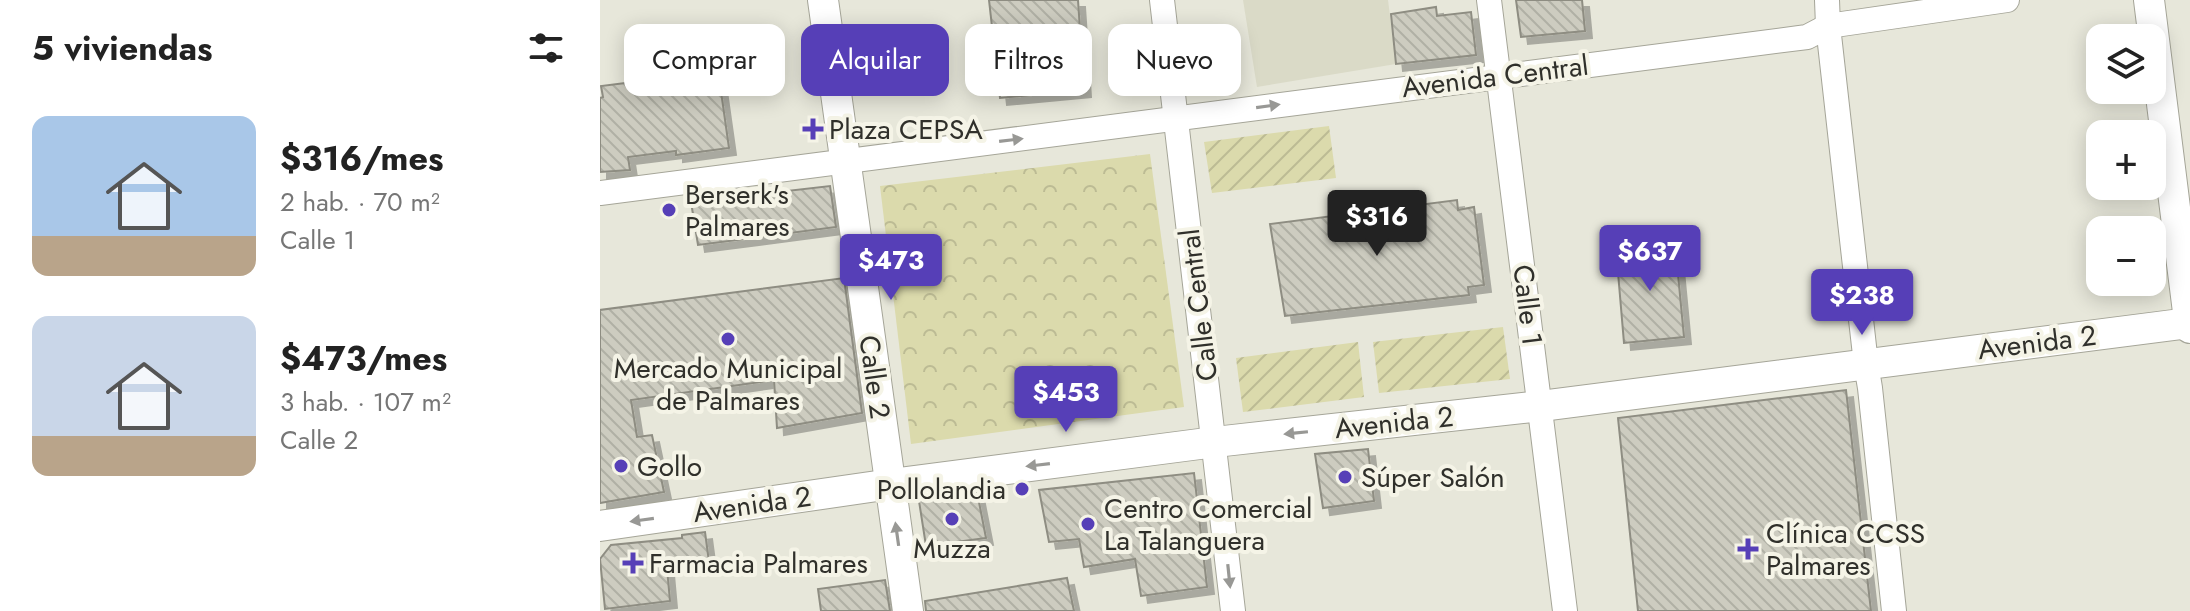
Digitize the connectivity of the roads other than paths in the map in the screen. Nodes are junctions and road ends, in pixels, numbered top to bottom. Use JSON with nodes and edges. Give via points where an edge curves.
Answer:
{"nodes":[{"id":1,"x":823,"y":0,"type":"edge"},
{"id":2,"x":1162,"y":0,"type":"edge"},
{"id":3,"x":1489,"y":0,"type":"edge"},
{"id":4,"x":1827,"y":0,"type":"edge"},
{"id":5,"x":2007,"y":0,"type":"edge"},
{"id":6,"x":2149,"y":0,"type":"edge"},
{"id":7,"x":1828,"y":26,"type":"junction"},
{"id":8,"x":1499,"y":74,"type":"junction"},
{"id":9,"x":1175,"y":119,"type":"junction"},
{"id":10,"x":844,"y":161,"type":"junction"},
{"id":11,"x":600,"y":193,"type":"edge"},
{"id":12,"x":2190,"y":326,"type":"edge"},
{"id":13,"x":1866,"y":364,"type":"junction"},
{"id":14,"x":1541,"y":406,"type":"junction"},
{"id":15,"x":1215,"y":442,"type":"junction"},
{"id":16,"x":891,"y":484,"type":"junction"},
{"id":17,"x":600,"y":526,"type":"edge"},
{"id":18,"x":908,"y":611,"type":"edge"},
{"id":19,"x":1233,"y":611,"type":"edge"},
{"id":20,"x":1565,"y":611,"type":"edge"},
{"id":21,"x":1894,"y":611,"type":"edge"}],
"edges":[{"from":1,"to":10,"type":"main road","name":"Calle 2"},
{"from":2,"to":9,"type":"street","name":"Calle Central"},
{"from":3,"to":8,"type":"street","name":"Calle 1"},
{"from":4,"to":7,"type":"street"},
{"from":5,"to":7,"type":"street","name":"Avenida Central"},
{"from":6,"to":12,"type":"main road"},
{"from":7,"to":8,"type":"street","name":"Avenida Central","via":[[1807,37]]},
{"from":7,"to":13,"type":"street"},
{"from":9,"to":8,"type":"street","name":"Avenida Central","one_way":true},
{"from":8,"to":14,"type":"street","name":"Calle 1"},
{"from":10,"to":9,"type":"street","name":"Avenida Central","one_way":true},
{"from":9,"to":15,"type":"street","name":"Calle Central"},
{"from":10,"to":11,"type":"street","name":"Avenida Central"},
{"from":10,"to":16,"type":"main road","name":"Calle 2"},
{"from":12,"to":13,"type":"main road","name":"Avenida 2"},
{"from":13,"to":14,"type":"main road","name":"Avenida 2"},
{"from":13,"to":21,"type":"street"},
{"from":14,"to":15,"type":"main road","name":"Avenida 2","one_way":true},
{"from":14,"to":20,"type":"street","name":"Calle 1"},
{"from":15,"to":16,"type":"main road","name":"Avenida 2","one_way":true},
{"from":15,"to":19,"type":"street","name":"Calle Central","one_way":true},
{"from":16,"to":17,"type":"main road","name":"Avenida 2","one_way":true},
{"from":18,"to":16,"type":"main road","name":"Calle 2","one_way":true}]}
